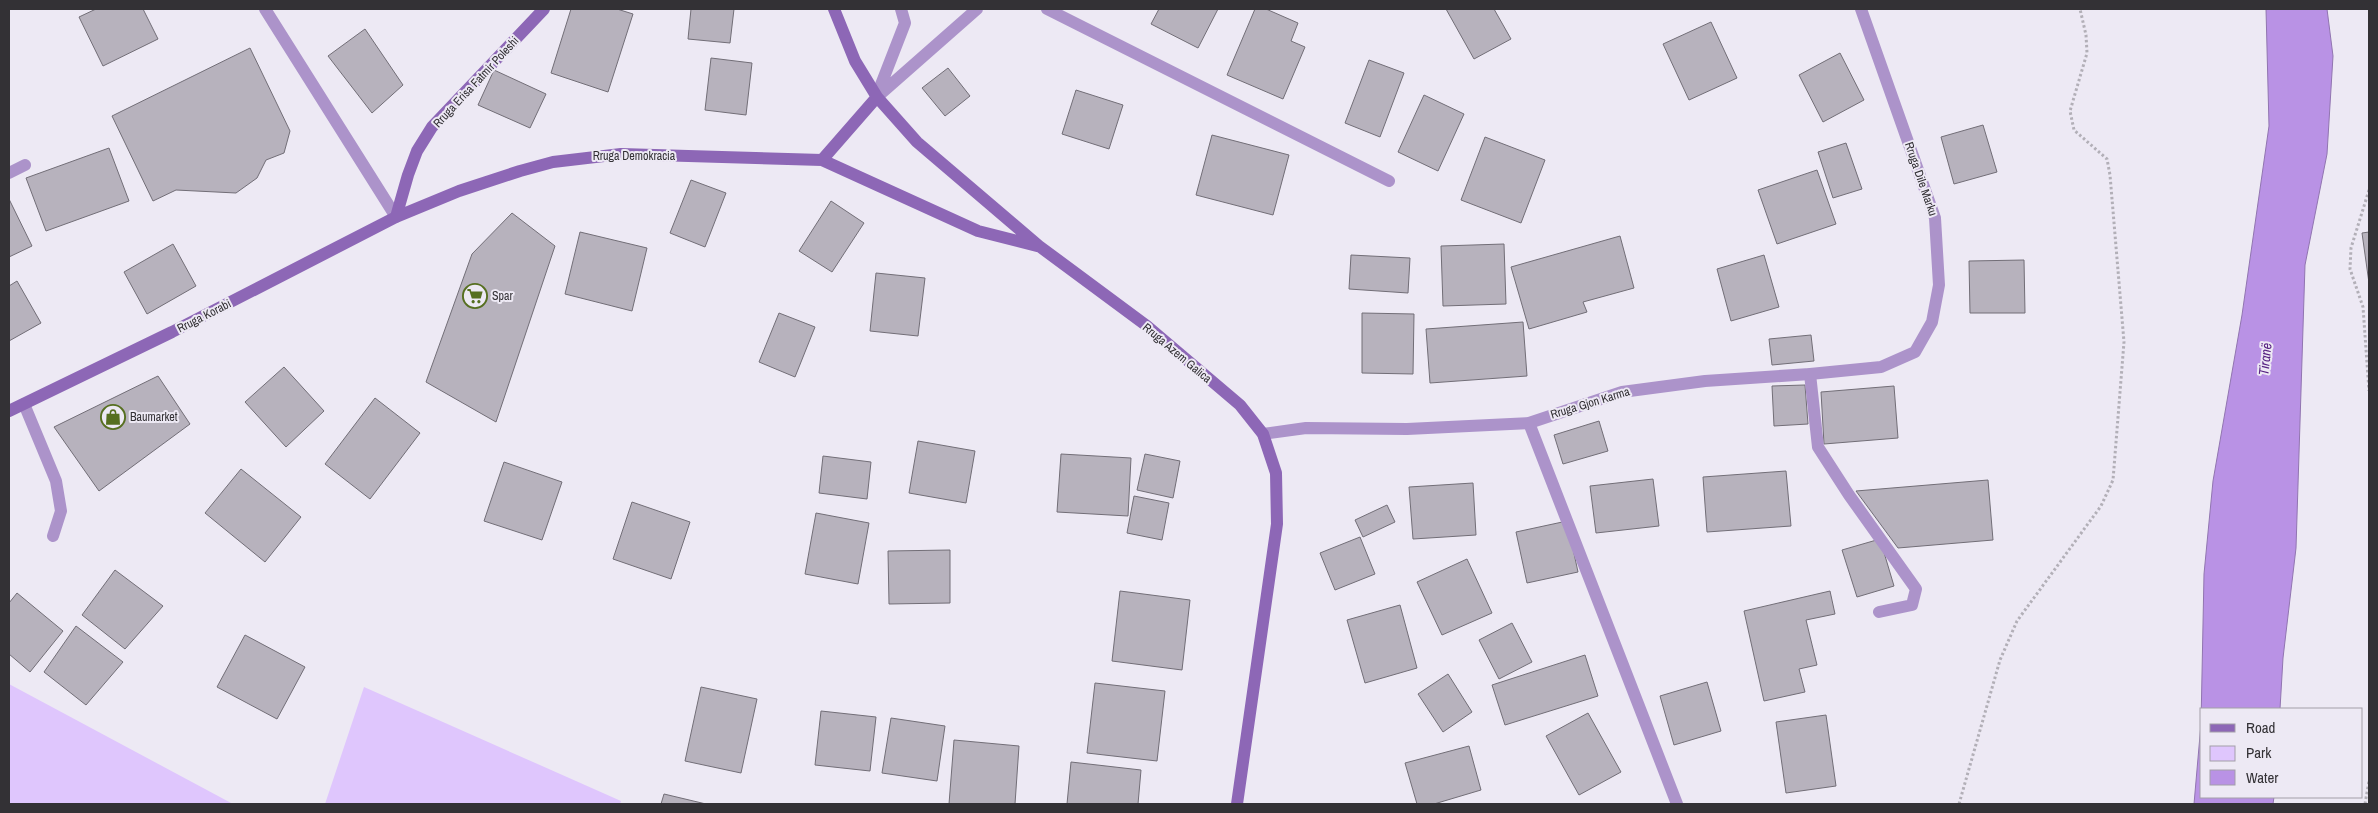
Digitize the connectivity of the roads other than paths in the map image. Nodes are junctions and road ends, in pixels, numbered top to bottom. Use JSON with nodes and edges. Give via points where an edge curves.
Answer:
{"nodes":[{"id":1,"x":265,"y":9,"type":"edge"},
{"id":2,"x":544,"y":9,"type":"edge"},
{"id":3,"x":834,"y":9,"type":"edge"},
{"id":4,"x":902,"y":9,"type":"edge"},
{"id":5,"x":978,"y":9,"type":"edge"},
{"id":6,"x":1047,"y":9,"type":"edge"},
{"id":7,"x":1861,"y":9,"type":"edge"},
{"id":8,"x":877,"y":97,"type":"junction"},
{"id":9,"x":822,"y":160,"type":"junction"},
{"id":10,"x":24,"y":165,"type":"dead end"},
{"id":11,"x":9,"y":173,"type":"edge"},
{"id":12,"x":1390,"y":181,"type":"dead end"},
{"id":13,"x":396,"y":217,"type":"junction"},
{"id":14,"x":1039,"y":246,"type":"junction"},
{"id":15,"x":1915,"y":352,"type":"joint"},
{"id":16,"x":1810,"y":374,"type":"junction"},
{"id":17,"x":24,"y":404,"type":"junction"},
{"id":18,"x":9,"y":411,"type":"edge"},
{"id":19,"x":1529,"y":423,"type":"junction"},
{"id":20,"x":1263,"y":434,"type":"junction"},
{"id":21,"x":52,"y":536,"type":"dead end"},
{"id":22,"x":1878,"y":612,"type":"dead end"},
{"id":23,"x":1237,"y":804,"type":"edge"},
{"id":24,"x":1677,"y":804,"type":"edge"}],
"edges":[{"from":1,"to":13,"type":"street"},
{"from":2,"to":13,"type":"street","name":"Rruga Erisa Fatmir Poleshi","via":[[432,127],[417,151]]},
{"from":3,"to":8,"type":"street","name":"Rruga Azem Galica","via":[[855,61]]},
{"from":4,"to":8,"type":"street","via":[[905,22]]},
{"from":5,"to":8,"type":"street"},
{"from":6,"to":12,"type":"street"},
{"from":7,"to":15,"type":"street","name":"Rruga Dile Marku","via":[[1935,218],[1939,284],[1932,322]]},
{"from":8,"to":9,"type":"street"},
{"from":8,"to":14,"type":"street","name":"Rruga Azem Galica","via":[[917,142]]},
{"from":9,"to":13,"type":"street","name":"Rruga Demokracia","via":[[621,154],[587,156],[520,171]]},
{"from":9,"to":14,"type":"street","name":"Rruga Demokracia","via":[[978,231]]},
{"from":10,"to":11,"type":"street"},
{"from":13,"to":17,"type":"street","name":"Rruga Korabi"},
{"from":14,"to":20,"type":"street","name":"Rruga Azem Galica","via":[[1147,326],[1240,405]]},
{"from":15,"to":16,"type":"street","name":"Rruga Gjon Karma","via":[[1881,367]]},
{"from":16,"to":19,"type":"street","name":"Rruga Gjon Karma","via":[[1705,381],[1622,392]]},
{"from":16,"to":22,"type":"street","via":[[1818,447],[1916,589],[1912,605]]},
{"from":17,"to":18,"type":"street","name":"Rruga Korabi"},
{"from":17,"to":21,"type":"street","via":[[56,481],[60,511]]},
{"from":19,"to":20,"type":"street","name":"Rruga Gjon Karma","via":[[1407,429],[1306,428]]},
{"from":19,"to":24,"type":"street"},
{"from":20,"to":23,"type":"street","name":"Rruga Azem Galica","via":[[1276,473],[1277,524]]}]}
